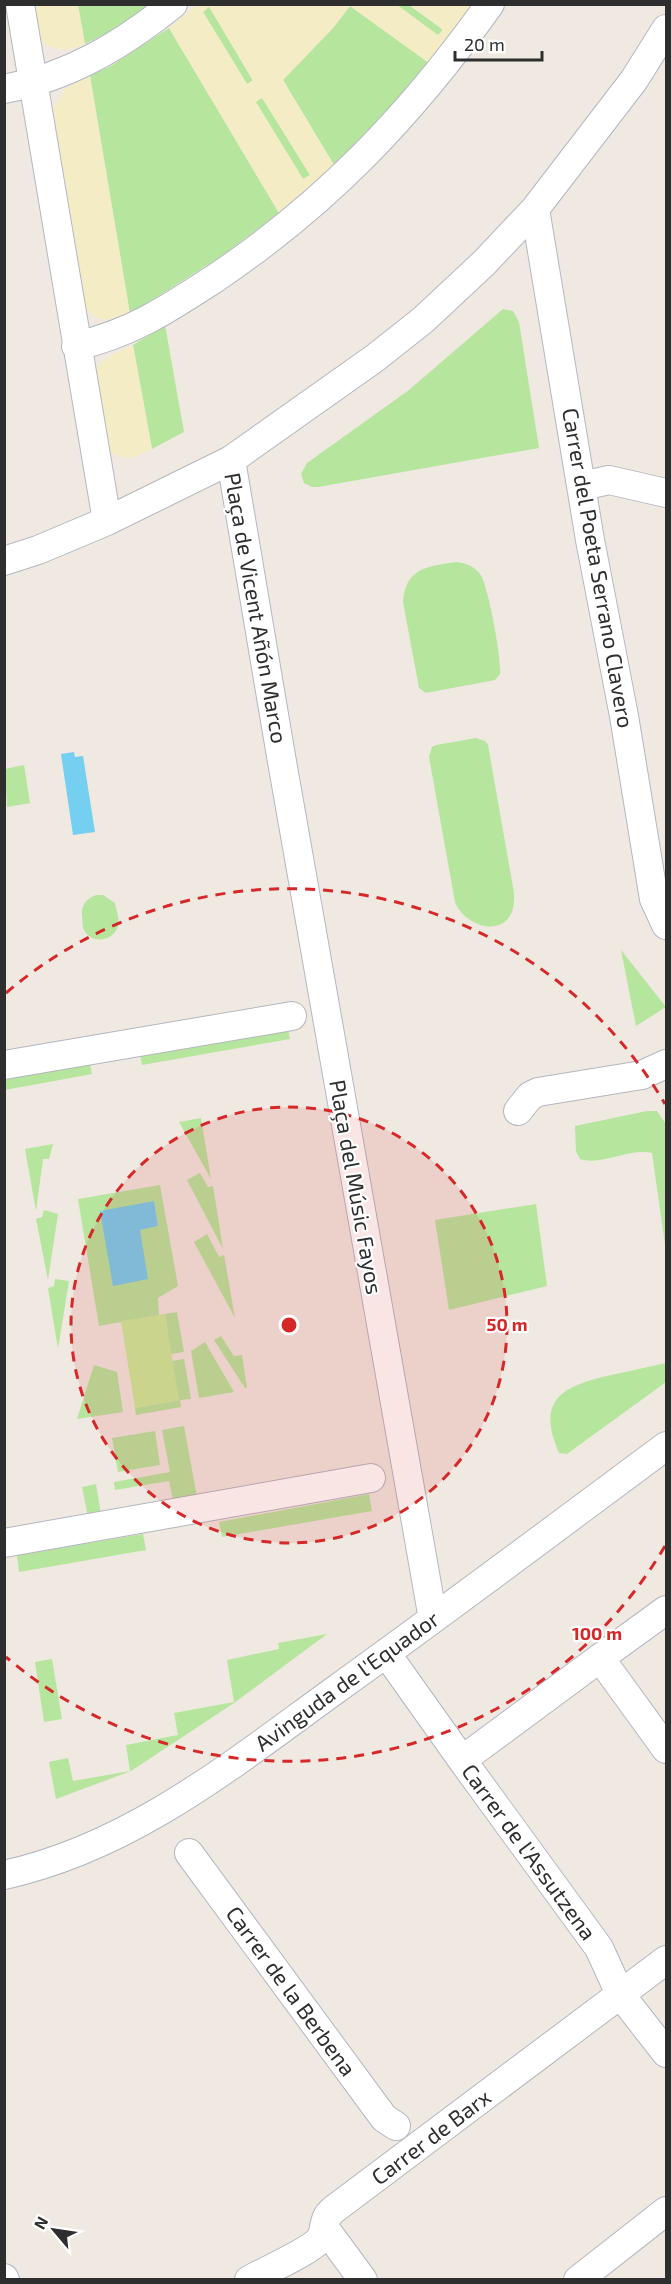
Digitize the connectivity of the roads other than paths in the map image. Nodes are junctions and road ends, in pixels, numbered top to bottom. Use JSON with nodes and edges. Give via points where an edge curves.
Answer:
{"nodes":[{"id":1,"x":20,"y":4,"type":"edge"},
{"id":2,"x":173,"y":4,"type":"edge"},
{"id":3,"x":490,"y":4,"type":"edge"},
{"id":4,"x":666,"y":29,"type":"edge"},
{"id":5,"x":32,"y":83,"type":"junction"},
{"id":6,"x":4,"y":89,"type":"edge"},
{"id":7,"x":535,"y":209,"type":"junction"},
{"id":8,"x":76,"y":346,"type":"junction"},
{"id":9,"x":231,"y":460,"type":"junction"},
{"id":10,"x":582,"y":486,"type":"junction"},
{"id":11,"x":666,"y":494,"type":"edge"},
{"id":12,"x":107,"y":521,"type":"junction"},
{"id":13,"x":4,"y":561,"type":"edge"},
{"id":14,"x":281,"y":756,"type":"joint"},
{"id":15,"x":666,"y":925,"type":"edge"},
{"id":16,"x":292,"y":1016,"type":"dead end"},
{"id":17,"x":666,"y":1064,"type":"edge"},
{"id":18,"x":4,"y":1065,"type":"edge"},
{"id":19,"x":518,"y":1111,"type":"dead end"},
{"id":20,"x":666,"y":1446,"type":"edge"},
{"id":21,"x":371,"y":1478,"type":"dead end"},
{"id":22,"x":4,"y":1544,"type":"edge"},
{"id":23,"x":666,"y":1610,"type":"edge"},
{"id":24,"x":433,"y":1618,"type":"junction"},
{"id":25,"x":386,"y":1653,"type":"junction"},
{"id":26,"x":600,"y":1658,"type":"junction"},
{"id":27,"x":666,"y":1749,"type":"edge"},
{"id":28,"x":462,"y":1760,"type":"junction"},
{"id":29,"x":189,"y":1853,"type":"dead end"},
{"id":30,"x":5,"y":1870,"type":"edge"},
{"id":31,"x":666,"y":1960,"type":"edge"},
{"id":32,"x":620,"y":1994,"type":"junction"},
{"id":33,"x":666,"y":2053,"type":"edge"},
{"id":34,"x":396,"y":2126,"type":"dead end"},
{"id":35,"x":666,"y":2211,"type":"edge"},
{"id":36,"x":324,"y":2226,"type":"junction"},
{"id":37,"x":249,"y":2280,"type":"edge"},
{"id":38,"x":363,"y":2280,"type":"edge"},
{"id":39,"x":578,"y":2280,"type":"edge"}],
"edges":[{"from":1,"to":5,"type":"street"},
{"from":2,"to":5,"type":"street","via":[[104,54]]},
{"from":3,"to":8,"type":"street","via":[[400,120],[300,214],[230,268],[165,311],[135,327]]},
{"from":4,"to":7,"type":"street","via":[[634,80]]},
{"from":5,"to":6,"type":"street"},
{"from":5,"to":8,"type":"street"},
{"from":7,"to":9,"type":"street","via":[[484,264],[423,320]]},
{"from":7,"to":10,"type":"street","name":"Carrer del Poeta Serrano Clavero"},
{"from":8,"to":12,"type":"street"},
{"from":9,"to":12,"type":"street"},
{"from":9,"to":14,"type":"street","name":"Plaça de Vicent Añón Marco"},
{"from":10,"to":11,"type":"street","via":[[609,480]]},
{"from":10,"to":15,"type":"street","name":"Carrer del Poeta Serrano Clavero","via":[[654,899]]},
{"from":12,"to":13,"type":"street"},
{"from":14,"to":24,"type":"street","name":"Plaça del Músic Fayos"},
{"from":16,"to":18,"type":"street"},
{"from":17,"to":19,"type":"street","via":[[642,1075],[538,1092]]},
{"from":20,"to":24,"type":"street","name":"Avinguda de l'Equador"},
{"from":21,"to":22,"type":"street"},
{"from":23,"to":26,"type":"street"},
{"from":24,"to":25,"type":"street","name":"Avinguda de l'Equador"},
{"from":25,"to":28,"type":"street","name":"Carrer de l'Assutzena"},
{"from":25,"to":30,"type":"street","name":"Avinguda de l'Equador","via":[[160,1812],[73,1855]]},
{"from":26,"to":27,"type":"street"},
{"from":26,"to":28,"type":"street"},
{"from":28,"to":32,"type":"street","name":"Carrer de l'Assutzena","via":[[599,1948]]},
{"from":29,"to":34,"type":"street","name":"Carrer de la Berbena","via":[[384,2118]]},
{"from":31,"to":32,"type":"street","name":"Carrer de Barx"},
{"from":32,"to":33,"type":"street","name":"Carrer de l'Assutzena"},
{"from":32,"to":36,"type":"street","name":"Carrer de Barx","via":[[333,2210]]},
{"from":35,"to":39,"type":"street"},
{"from":36,"to":37,"type":"street","name":"Carrer de Barx","via":[[323,2234],[314,2244]]},
{"from":36,"to":38,"type":"street"}]}
